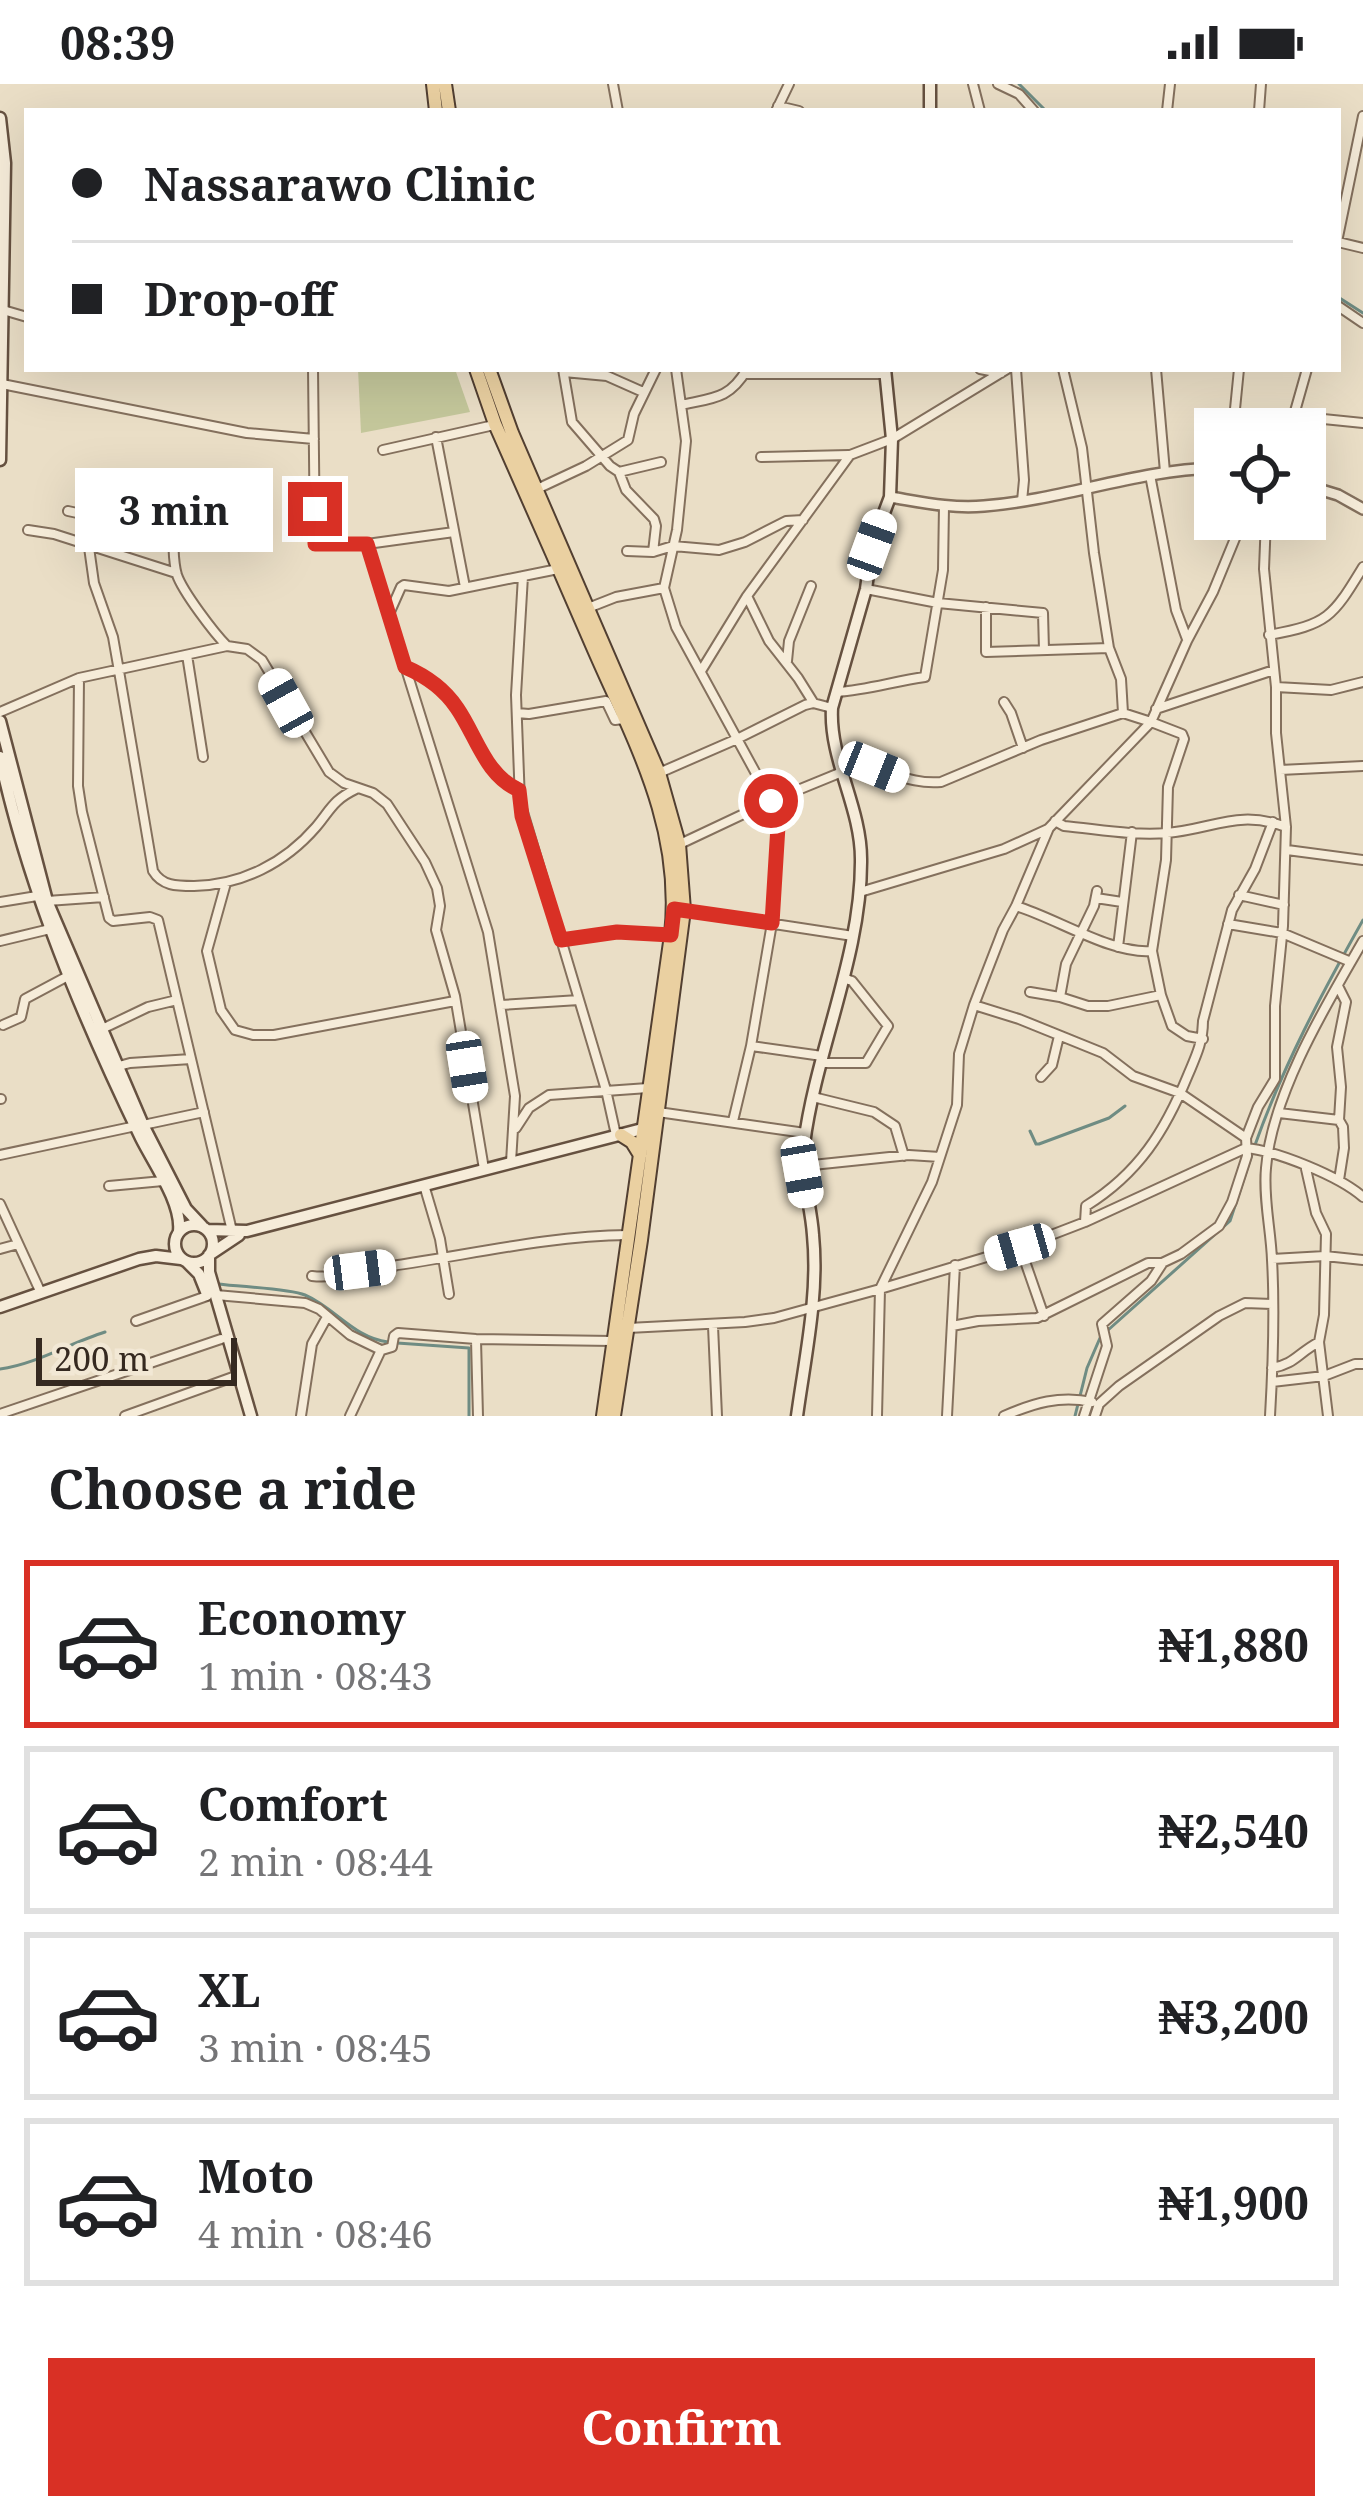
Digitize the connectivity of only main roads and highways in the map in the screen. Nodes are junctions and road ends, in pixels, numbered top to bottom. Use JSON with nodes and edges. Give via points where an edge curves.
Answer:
{"nodes":[{"id":1,"x":0,"y":118,"type":"edge"},
{"id":2,"x":477,"y":372,"type":"edge"},
{"id":3,"x":490,"y":372,"type":"edge"},
{"id":4,"x":885,"y":372,"type":"edge"},
{"id":5,"x":2,"y":384,"type":"edge"},
{"id":6,"x":0,"y":460,"type":"edge"},
{"id":7,"x":0,"y":716,"type":"edge"},
{"id":8,"x":2,"y":749,"type":"edge"},
{"id":9,"x":42,"y":898,"type":"junction"},
{"id":10,"x":679,"y":909,"type":"junction"},
{"id":11,"x":140,"y":1126,"type":"junction"},
{"id":12,"x":650,"y":1128,"type":"junction"},
{"id":13,"x":618,"y":1135,"type":"junction"},
{"id":14,"x":640,"y":1156,"type":"junction"},
{"id":15,"x":204,"y":1228,"type":"junction"},
{"id":16,"x":248,"y":1231,"type":"junction"},
{"id":17,"x":178,"y":1233,"type":"junction"},
{"id":18,"x":209,"y":1255,"type":"junction"},
{"id":19,"x":139,"y":1258,"type":"junction"},
{"id":20,"x":184,"y":1260,"type":"junction"},
{"id":21,"x":211,"y":1296,"type":"junction"},
{"id":22,"x":0,"y":1307,"type":"edge"},
{"id":23,"x":248,"y":1416,"type":"edge"},
{"id":24,"x":603,"y":1416,"type":"edge"},
{"id":25,"x":614,"y":1416,"type":"edge"},
{"id":26,"x":797,"y":1416,"type":"edge"}],
"edges":[{"from":1,"to":5,"type":"main road"},
{"from":2,"to":10,"type":"main road","via":[[649,777]]},
{"from":3,"to":10,"type":"main road","via":[[659,773],[679,844]]},
{"from":4,"to":26,"type":"main road","via":[[890,497],[832,708],[858,821],[860,892],[806,1132],[812,1308]]},
{"from":5,"to":6,"type":"main road"},
{"from":7,"to":8,"type":"main road"},
{"from":8,"to":9,"type":"main road"},
{"from":9,"to":11,"type":"main road"},
{"from":9,"to":11,"type":"main road"},
{"from":10,"to":12,"type":"main road"},
{"from":10,"to":12,"type":"main road"},
{"from":11,"to":15,"type":"main road"},
{"from":11,"to":17,"type":"main road","via":[[177,1208]]},
{"from":12,"to":13,"type":"main road"},
{"from":12,"to":14,"type":"main road"},
{"from":12,"to":25,"type":"main road"},
{"from":13,"to":14,"type":"main road"},
{"from":13,"to":16,"type":"main road"},
{"from":14,"to":24,"type":"main road"},
{"from":15,"to":16,"type":"main road"},
{"from":15,"to":17,"type":"main road","via":[[193,1224]]},
{"from":15,"to":18,"type":"main road"},
{"from":16,"to":18,"type":"main road"},
{"from":17,"to":19,"type":"main road"},
{"from":17,"to":20,"type":"main road"},
{"from":18,"to":20,"type":"main road"},
{"from":18,"to":21,"type":"main road"},
{"from":19,"to":20,"type":"main road"},
{"from":19,"to":22,"type":"main road"},
{"from":20,"to":21,"type":"main road"},
{"from":21,"to":23,"type":"main road"},
{"from":21,"to":23,"type":"main road"}]}
